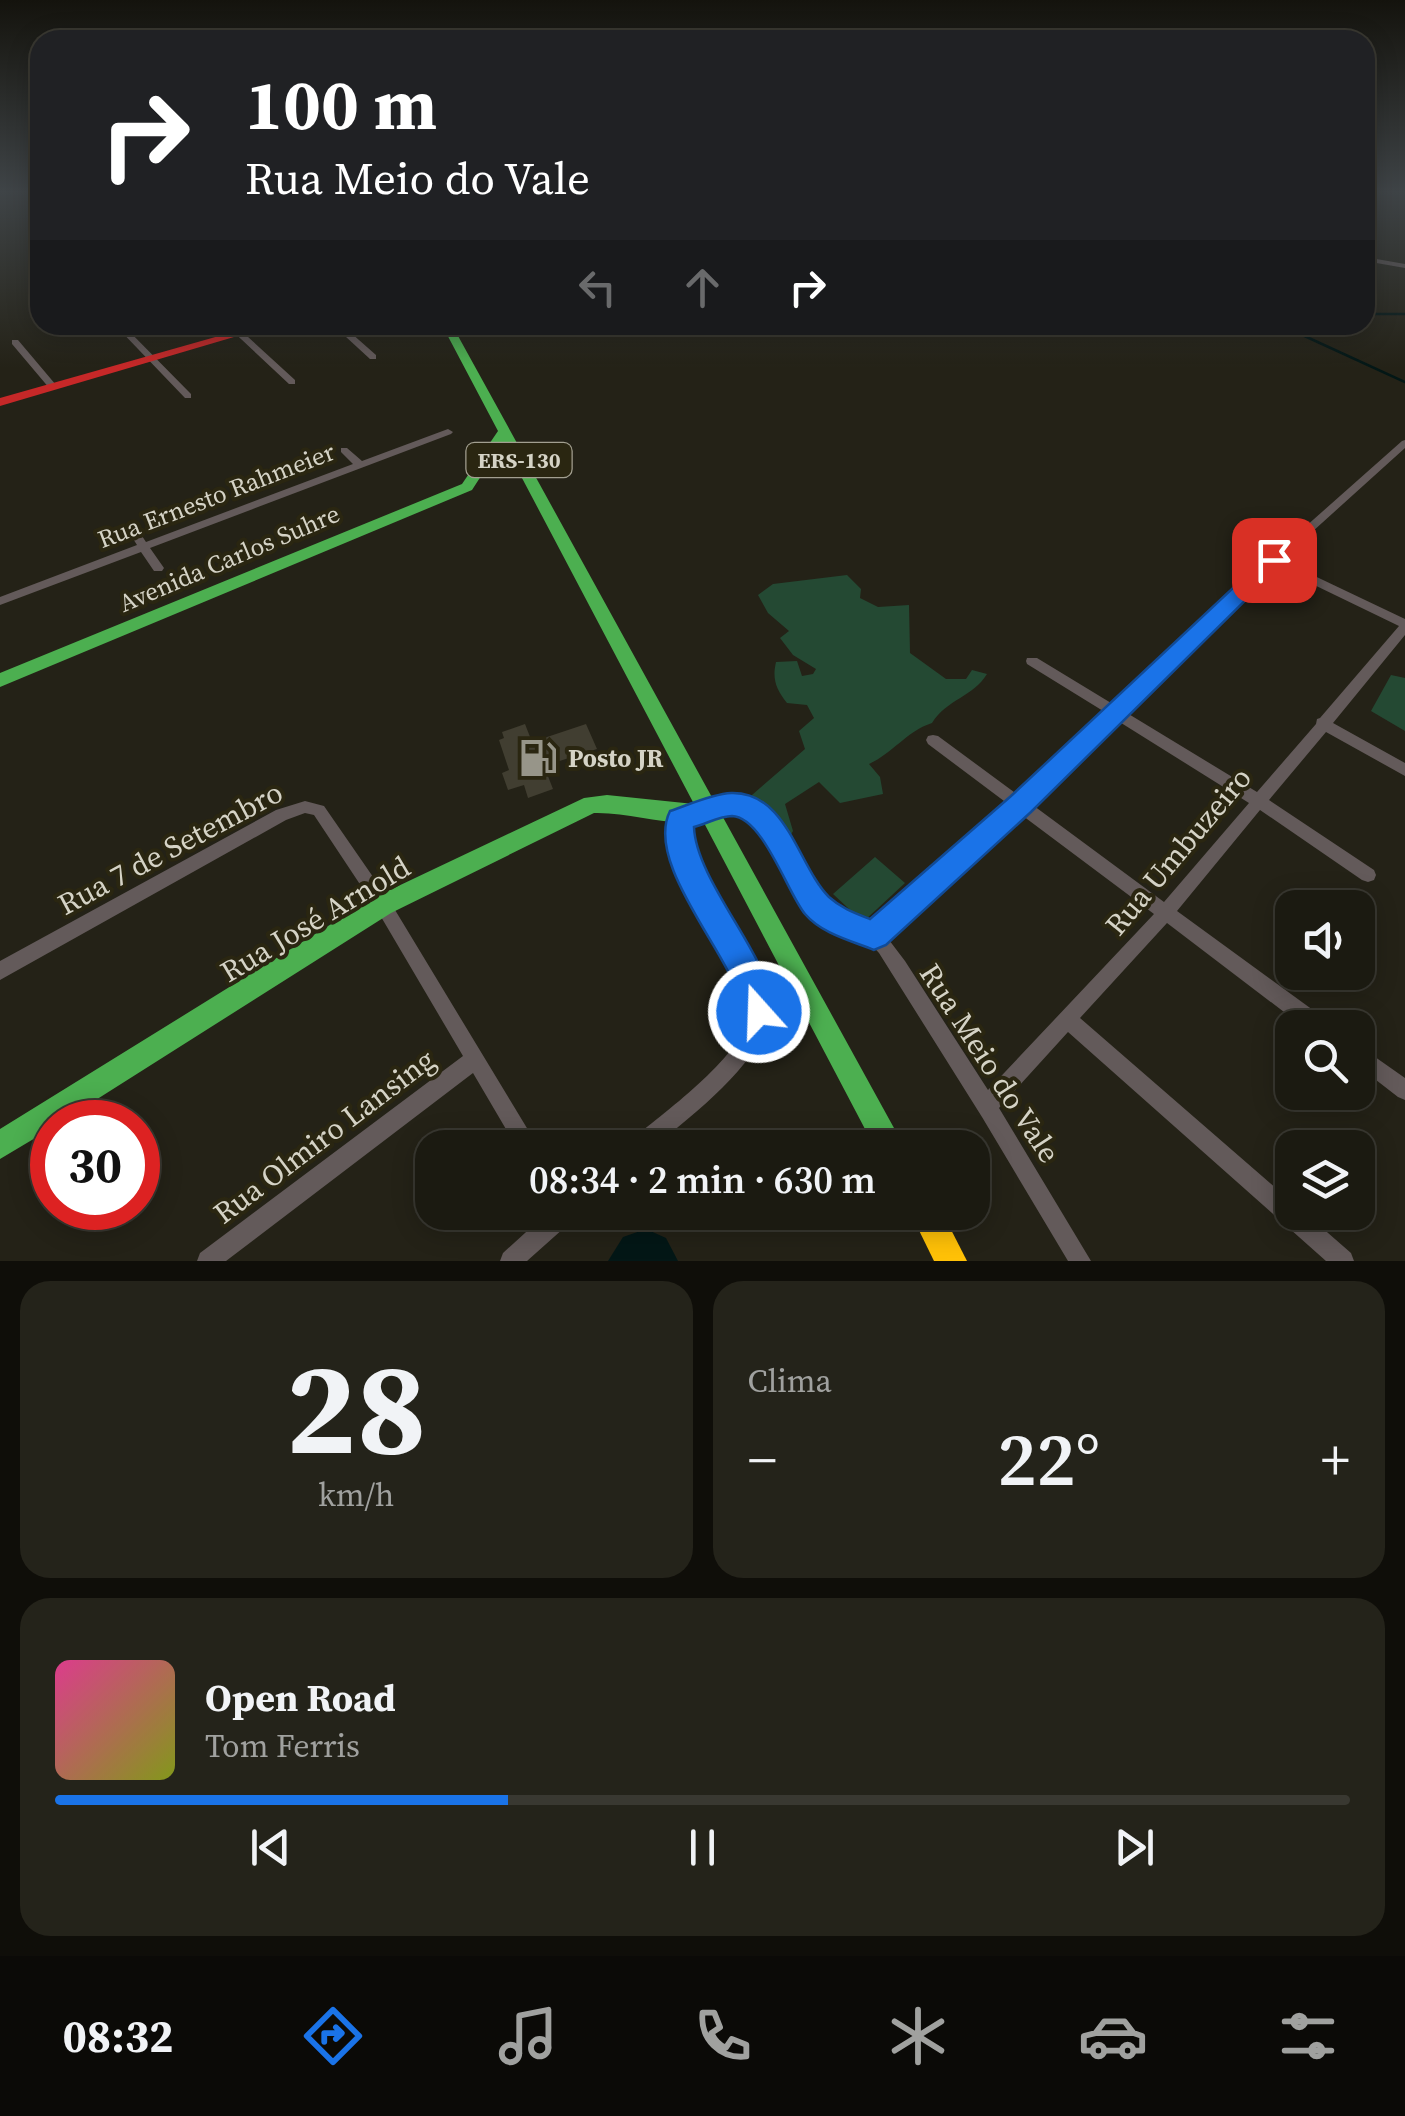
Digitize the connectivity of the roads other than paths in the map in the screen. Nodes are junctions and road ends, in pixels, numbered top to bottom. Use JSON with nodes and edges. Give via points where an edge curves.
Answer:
{"nodes":[{"id":1,"x":1375,"y":262,"type":"edge"},
{"id":2,"x":1405,"y":266,"type":"edge"},
{"id":3,"x":128,"y":335,"type":"edge"},
{"id":4,"x":218,"y":335,"type":"edge"},
{"id":5,"x":241,"y":335,"type":"edge"},
{"id":6,"x":348,"y":335,"type":"edge"},
{"id":7,"x":452,"y":335,"type":"edge"},
{"id":8,"x":16,"y":342,"type":"dead end"},
{"id":9,"x":373,"y":357,"type":"dead end"},
{"id":10,"x":150,"y":359,"type":"junction"},
{"id":11,"x":292,"y":382,"type":"dead end"},
{"id":12,"x":52,"y":387,"type":"junction"},
{"id":13,"x":188,"y":396,"type":"dead end"},
{"id":14,"x":0,"y":402,"type":"edge"},
{"id":15,"x":448,"y":432,"type":"dead end"},
{"id":16,"x":503,"y":432,"type":"junction"},
{"id":17,"x":1405,"y":442,"type":"edge"},
{"id":18,"x":344,"y":450,"type":"dead end"},
{"id":19,"x":360,"y":465,"type":"junction"},
{"id":20,"x":130,"y":526,"type":"dead end"},
{"id":21,"x":144,"y":546,"type":"junction"},
{"id":22,"x":1274,"y":560,"type":"junction"},
{"id":23,"x":158,"y":568,"type":"dead end"},
{"id":24,"x":0,"y":601,"type":"edge"},
{"id":25,"x":176,"y":602,"type":"junction"},
{"id":26,"x":1405,"y":626,"type":"edge"},
{"id":27,"x":1032,"y":660,"type":"dead end"},
{"id":28,"x":0,"y":670,"type":"edge"},
{"id":29,"x":0,"y":680,"type":"edge"},
{"id":30,"x":1117,"y":714,"type":"junction"},
{"id":31,"x":1322,"y":723,"type":"junction"},
{"id":32,"x":934,"y":740,"type":"dead end"},
{"id":33,"x":1405,"y":770,"type":"edge"},
{"id":34,"x":1257,"y":800,"type":"junction"},
{"id":35,"x":1021,"y":804,"type":"junction"},
{"id":36,"x":710,"y":811,"type":"junction"},
{"id":37,"x":680,"y":819,"type":"junction"},
{"id":38,"x":1368,"y":875,"type":"dead end"},
{"id":39,"x":383,"y":905,"type":"junction"},
{"id":40,"x":1167,"y":912,"type":"junction"},
{"id":41,"x":874,"y":935,"type":"junction"},
{"id":42,"x":0,"y":971,"type":"edge"},
{"id":43,"x":1297,"y":1010,"type":"edge"},
{"id":44,"x":1067,"y":1020,"type":"junction"},
{"id":45,"x":475,"y":1058,"type":"junction"},
{"id":46,"x":1375,"y":1068,"type":"edge"},
{"id":47,"x":1405,"y":1090,"type":"edge"},
{"id":48,"x":988,"y":1105,"type":"junction"},
{"id":49,"x":518,"y":1130,"type":"edge"},
{"id":50,"x":658,"y":1130,"type":"edge"},
{"id":51,"x":880,"y":1130,"type":"edge"},
{"id":52,"x":0,"y":1146,"type":"edge"},
{"id":53,"x":545,"y":1230,"type":"edge"},
{"id":54,"x":935,"y":1230,"type":"edge"},
{"id":55,"x":208,"y":1261,"type":"edge"},
{"id":56,"x":511,"y":1261,"type":"edge"},
{"id":57,"x":951,"y":1261,"type":"edge"},
{"id":58,"x":1080,"y":1261,"type":"edge"},
{"id":59,"x":1343,"y":1261,"type":"edge"}],
"edges":[{"from":1,"to":2,"type":"street"},
{"from":3,"to":10,"type":"street"},
{"from":4,"to":10,"type":"main road"},
{"from":5,"to":11,"type":"street"},
{"from":6,"to":9,"type":"street"},
{"from":7,"to":16,"type":"main road","number":"ERS-130"},
{"from":8,"to":12,"type":"street"},
{"from":10,"to":12,"type":"main road"},
{"from":10,"to":13,"type":"street"},
{"from":12,"to":14,"type":"main road"},
{"from":15,"to":19,"type":"street","name":"Rua Ernesto Rahmeier"},
{"from":16,"to":25,"type":"main road","name":"Avenida Carlos Suhre","via":[[474,479]]},
{"from":16,"to":36,"type":"main road","number":"ERS-130"},
{"from":17,"to":22,"type":"street"},
{"from":18,"to":19,"type":"street"},
{"from":19,"to":21,"type":"street","name":"Rua Ernesto Rahmeier"},
{"from":20,"to":21,"type":"street"},
{"from":21,"to":23,"type":"street"},
{"from":21,"to":24,"type":"street","name":"Rua Ernesto Rahmeier"},
{"from":22,"to":26,"type":"street"},
{"from":22,"to":30,"type":"street"},
{"from":25,"to":28,"type":"main road","name":"Avenida Carlos Suhre"},
{"from":25,"to":29,"type":"main road","name":"Avenida Carlos Suhre"},
{"from":26,"to":31,"type":"street","name":"Rua Umbuzeiro"},
{"from":27,"to":30,"type":"street"},
{"from":30,"to":34,"type":"street"},
{"from":30,"to":35,"type":"street"},
{"from":31,"to":33,"type":"street"},
{"from":31,"to":34,"type":"street","name":"Rua Umbuzeiro"},
{"from":32,"to":35,"type":"street"},
{"from":34,"to":38,"type":"street"},
{"from":34,"to":40,"type":"street","name":"Rua Umbuzeiro"},
{"from":35,"to":40,"type":"street"},
{"from":35,"to":41,"type":"street"},
{"from":36,"to":37,"type":"main road"},
{"from":36,"to":41,"type":"street","via":[[741,806],[759,816],[816,905]]},
{"from":36,"to":51,"type":"main road","number":"ERS-130"},
{"from":37,"to":39,"type":"main road","name":"Rua José Arnold","via":[[592,804]]},
{"from":37,"to":50,"type":"street","via":[[680,846],[693,878],[755,990],[759,1012],[752,1036],[731,1064]]},
{"from":39,"to":42,"type":"street","name":"Rua 7 de Setembro","via":[[320,810],[294,809]]},
{"from":39,"to":45,"type":"street"},
{"from":39,"to":52,"type":"main road","name":"Rua José Arnold"},
{"from":40,"to":43,"type":"street"},
{"from":40,"to":44,"type":"street","name":"Rua Umbuzeiro"},
{"from":41,"to":48,"type":"street","name":"Rua Meio do Vale"},
{"from":44,"to":48,"type":"street","name":"Rua Umbuzeiro"},
{"from":44,"to":59,"type":"street"},
{"from":45,"to":49,"type":"street"},
{"from":45,"to":55,"type":"street","name":"Rua Olmiro Lansing"},
{"from":46,"to":47,"type":"street"},
{"from":48,"to":58,"type":"street","name":"Rua Meio do Vale"},
{"from":53,"to":56,"type":"street"},
{"from":54,"to":57,"type":"main road"}]}
